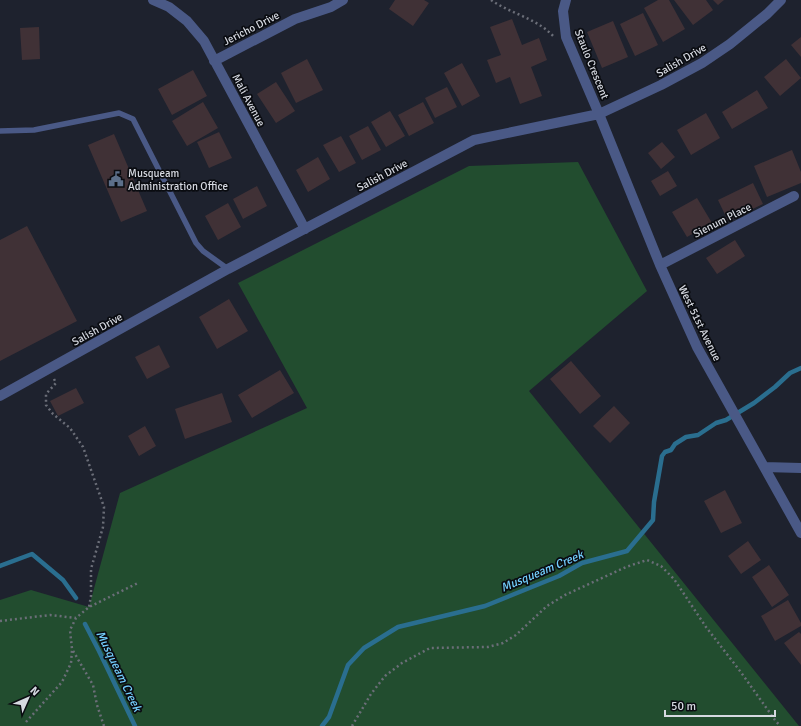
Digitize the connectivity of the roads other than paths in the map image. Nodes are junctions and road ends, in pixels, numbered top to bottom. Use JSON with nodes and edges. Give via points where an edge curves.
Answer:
{"nodes":[{"id":1,"x":152,"y":0,"type":"edge"},
{"id":2,"x":343,"y":0,"type":"edge"},
{"id":3,"x":566,"y":0,"type":"edge"},
{"id":4,"x":781,"y":0,"type":"edge"},
{"id":5,"x":170,"y":4,"type":"edge"},
{"id":6,"x":214,"y":61,"type":"junction"},
{"id":7,"x":599,"y":114,"type":"junction"},
{"id":8,"x":0,"y":131,"type":"edge"},
{"id":9,"x":794,"y":196,"type":"dead end"},
{"id":10,"x":305,"y":229,"type":"junction"},
{"id":11,"x":660,"y":265,"type":"junction"},
{"id":12,"x":228,"y":270,"type":"junction"},
{"id":13,"x":0,"y":396,"type":"edge"},
{"id":14,"x":764,"y":467,"type":"junction"},
{"id":15,"x":801,"y":468,"type":"edge"},
{"id":16,"x":801,"y":532,"type":"edge"}],
"edges":[{"from":1,"to":5,"type":"street","name":"Mali Avenue"},
{"from":2,"to":6,"type":"street","name":"Jericho Drive","via":[[331,7],[295,19]]},
{"from":3,"to":7,"type":"street","name":"Staulo Crescent","via":[[563,11],[566,37]]},
{"from":4,"to":7,"type":"street","name":"Salish Drive","via":[[730,44],[702,63]]},
{"from":5,"to":6,"type":"street","name":"Mali Avenue","via":[[204,41]]},
{"from":6,"to":10,"type":"street","name":"Mali Avenue"},
{"from":7,"to":10,"type":"street","name":"Salish Drive","via":[[474,140]]},
{"from":7,"to":11,"type":"street","name":"West 51st Avenue"},
{"from":8,"to":12,"type":"lane","via":[[34,130],[119,113],[133,119],[196,243]]},
{"from":9,"to":11,"type":"street","name":"Sienum Place"},
{"from":10,"to":12,"type":"street","name":"Salish Drive"},
{"from":11,"to":14,"type":"street","name":"West 51st Avenue","via":[[697,347]]},
{"from":12,"to":13,"type":"street","name":"Salish Drive"},
{"from":14,"to":15,"type":"street"},
{"from":14,"to":16,"type":"street","name":"West 51st Avenue"}]}
